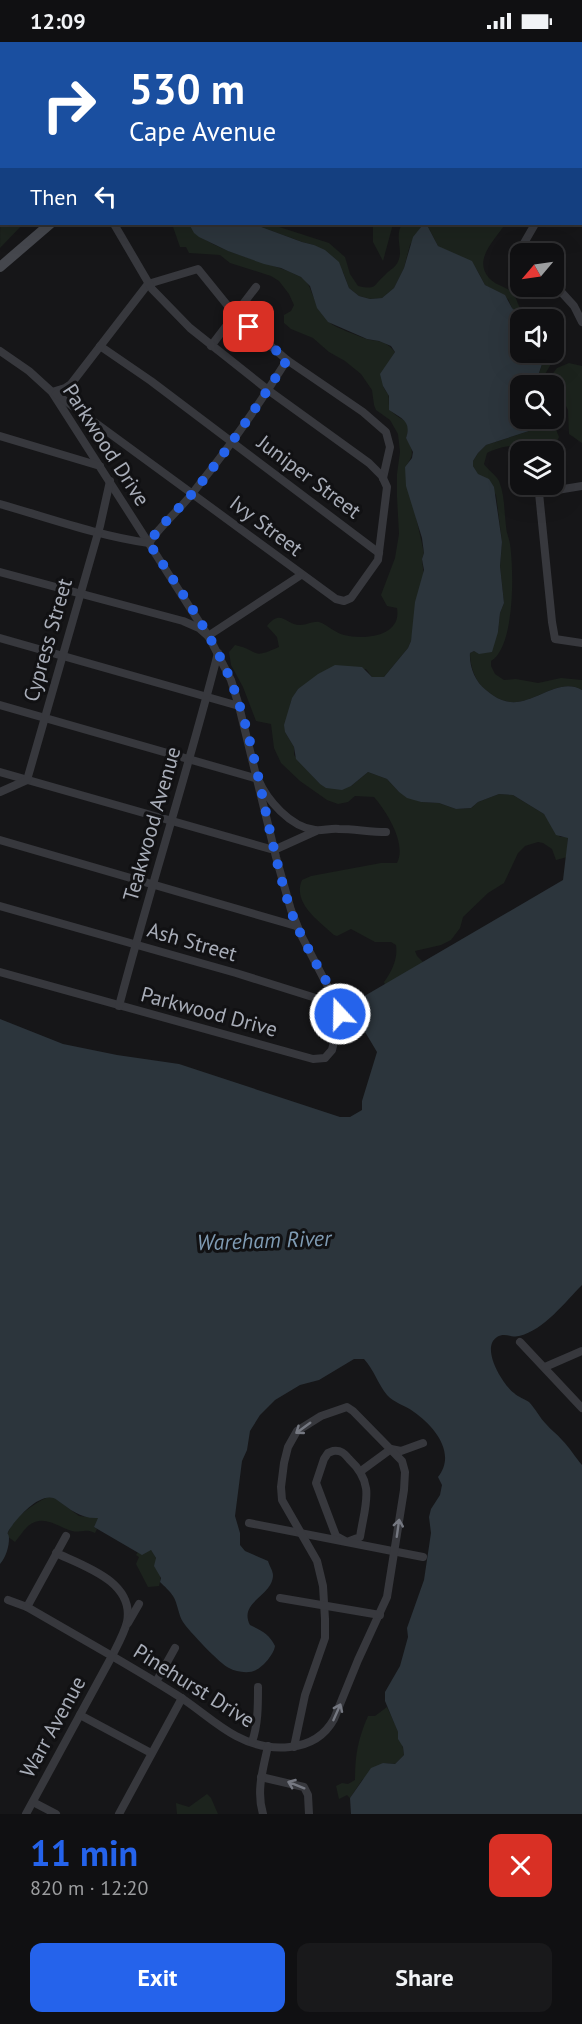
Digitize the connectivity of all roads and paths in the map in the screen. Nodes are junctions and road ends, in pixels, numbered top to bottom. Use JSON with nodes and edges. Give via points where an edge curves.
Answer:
{"nodes":[{"id":1,"x":49,"y":225,"type":"edge"},
{"id":2,"x":115,"y":225,"type":"edge"},
{"id":3,"x":534,"y":225,"type":"edge"},
{"id":4,"x":524,"y":243,"type":"edge"},
{"id":5,"x":0,"y":267,"type":"edge"},
{"id":6,"x":148,"y":284,"type":"junction"},
{"id":7,"x":256,"y":287,"type":"dead end"},
{"id":8,"x":564,"y":295,"type":"edge"},
{"id":9,"x":236,"y":316,"type":"junction"},
{"id":10,"x":582,"y":322,"type":"edge"},
{"id":11,"x":100,"y":346,"type":"junction"},
{"id":12,"x":211,"y":346,"type":"junction"},
{"id":13,"x":0,"y":351,"type":"edge"},
{"id":14,"x":287,"y":360,"type":"junction"},
{"id":15,"x":268,"y":390,"type":"junction"},
{"id":16,"x":52,"y":392,"type":"junction"},
{"id":17,"x":0,"y":436,"type":"edge"},
{"id":18,"x":231,"y":442,"type":"junction"},
{"id":19,"x":100,"y":466,"type":"junction"},
{"id":20,"x":383,"y":478,"type":"junction"},
{"id":21,"x":110,"y":482,"type":"junction"},
{"id":22,"x":582,"y":486,"type":"edge"},
{"id":23,"x":193,"y":494,"type":"junction"},
{"id":24,"x":0,"y":504,"type":"edge"},
{"id":25,"x":99,"y":532,"type":"junction"},
{"id":26,"x":149,"y":543,"type":"junction"},
{"id":27,"x":379,"y":553,"type":"junction"},
{"id":28,"x":0,"y":572,"type":"edge"},
{"id":29,"x":301,"y":575,"type":"junction"},
{"id":30,"x":80,"y":594,"type":"junction"},
{"id":31,"x":208,"y":636,"type":"junction"},
{"id":32,"x":0,"y":638,"type":"edge"},
{"id":33,"x":582,"y":643,"type":"edge"},
{"id":34,"x":218,"y":652,"type":"junction"},
{"id":35,"x":63,"y":655,"type":"junction"},
{"id":36,"x":207,"y":697,"type":"junction"},
{"id":37,"x":0,"y":705,"type":"edge"},
{"id":38,"x":240,"y":706,"type":"junction"},
{"id":39,"x":45,"y":718,"type":"junction"},
{"id":40,"x":190,"y":759,"type":"junction"},
{"id":41,"x":0,"y":772,"type":"edge"},
{"id":42,"x":258,"y":779,"type":"junction"},
{"id":43,"x":27,"y":780,"type":"junction"},
{"id":44,"x":0,"y":792,"type":"edge"},
{"id":45,"x":170,"y":821,"type":"junction"},
{"id":46,"x":316,"y":831,"type":"junction"},
{"id":47,"x":386,"y":832,"type":"dead end"},
{"id":48,"x":0,"y":840,"type":"edge"},
{"id":49,"x":274,"y":850,"type":"junction"},
{"id":50,"x":152,"y":884,"type":"junction"},
{"id":51,"x":0,"y":906,"type":"edge"},
{"id":52,"x":296,"y":926,"type":"junction"},
{"id":53,"x":137,"y":944,"type":"junction"},
{"id":54,"x":0,"y":972,"type":"edge"},
{"id":55,"x":338,"y":1005,"type":"junction"},
{"id":56,"x":119,"y":1006,"type":"junction"},
{"id":57,"x":520,"y":1342,"type":"dead end"},
{"id":58,"x":582,"y":1350,"type":"edge"},
{"id":59,"x":545,"y":1367,"type":"junction"},
{"id":60,"x":582,"y":1408,"type":"edge"},
{"id":61,"x":423,"y":1443,"type":"dead end"},
{"id":62,"x":391,"y":1449,"type":"junction"},
{"id":63,"x":361,"y":1471,"type":"junction"},
{"id":64,"x":249,"y":1523,"type":"dead end"},
{"id":65,"x":302,"y":1534,"type":"junction"},
{"id":66,"x":66,"y":1536,"type":"dead end"},
{"id":67,"x":347,"y":1542,"type":"junction"},
{"id":68,"x":394,"y":1551,"type":"junction"},
{"id":69,"x":56,"y":1553,"type":"junction"},
{"id":70,"x":423,"y":1557,"type":"dead end"},
{"id":71,"x":280,"y":1598,"type":"dead end"},
{"id":72,"x":8,"y":1600,"type":"dead end"},
{"id":73,"x":139,"y":1604,"type":"dead end"},
{"id":74,"x":324,"y":1605,"type":"junction"},
{"id":75,"x":27,"y":1607,"type":"junction"},
{"id":76,"x":380,"y":1615,"type":"junction"},
{"id":77,"x":126,"y":1626,"type":"junction"},
{"id":78,"x":175,"y":1648,"type":"dead end"},
{"id":79,"x":112,"y":1656,"type":"junction"},
{"id":80,"x":156,"y":1682,"type":"junction"},
{"id":81,"x":258,"y":1687,"type":"dead end"},
{"id":82,"x":182,"y":1698,"type":"junction"},
{"id":83,"x":80,"y":1715,"type":"junction"},
{"id":84,"x":252,"y":1742,"type":"junction"},
{"id":85,"x":268,"y":1746,"type":"junction"},
{"id":86,"x":294,"y":1747,"type":"junction"},
{"id":87,"x":151,"y":1753,"type":"junction"},
{"id":88,"x":261,"y":1777,"type":"junction"},
{"id":89,"x":33,"y":1802,"type":"junction"},
{"id":90,"x":26,"y":1814,"type":"edge"},
{"id":91,"x":56,"y":1814,"type":"edge"},
{"id":92,"x":119,"y":1814,"type":"edge"},
{"id":93,"x":263,"y":1814,"type":"edge"},
{"id":94,"x":309,"y":1814,"type":"edge"}],
"edges":[{"from":1,"to":5,"type":"street"},
{"from":2,"to":6,"type":"street"},
{"from":3,"to":4,"type":"street"},
{"from":6,"to":9,"type":"street","via":[[198,269]]},
{"from":6,"to":11,"type":"street"},
{"from":6,"to":12,"type":"street"},
{"from":7,"to":9,"type":"street"},
{"from":8,"to":10,"type":"street"},
{"from":9,"to":12,"type":"street"},
{"from":9,"to":14,"type":"street"},
{"from":11,"to":16,"type":"street","via":[[71,384]]},
{"from":11,"to":18,"type":"street","name":"Juniper Street"},
{"from":12,"to":15,"type":"street"},
{"from":13,"to":16,"type":"street","name":"Parkwood Drive"},
{"from":14,"to":15,"type":"street"},
{"from":14,"to":20,"type":"street","via":[[386,432],[390,447]]},
{"from":15,"to":18,"type":"street"},
{"from":15,"to":20,"type":"street","via":[[369,463]]},
{"from":16,"to":19,"type":"street","name":"Parkwood Drive"},
{"from":16,"to":23,"type":"street","name":"Ivy Street"},
{"from":17,"to":19,"type":"street"},
{"from":18,"to":23,"type":"street"},
{"from":18,"to":27,"type":"street","name":"Juniper Street"},
{"from":19,"to":21,"type":"street","name":"Parkwood Drive"},
{"from":20,"to":27,"type":"street","via":[[387,492]]},
{"from":21,"to":25,"type":"street","name":"Cypress Street"},
{"from":21,"to":26,"type":"street","name":"Parkwood Drive"},
{"from":22,"to":33,"type":"street","via":[[538,494],[555,639]]},
{"from":23,"to":26,"type":"street"},
{"from":23,"to":29,"type":"street","name":"Ivy Street"},
{"from":24,"to":25,"type":"street"},
{"from":25,"to":26,"type":"street"},
{"from":25,"to":30,"type":"street","name":"Cypress Street"},
{"from":26,"to":31,"type":"street","name":"Parkwood Drive"},
{"from":27,"to":29,"type":"street","name":"Ivy Street","via":[[360,587],[351,598],[342,601]]},
{"from":28,"to":30,"type":"street"},
{"from":29,"to":31,"type":"street"},
{"from":30,"to":31,"type":"street","via":[[183,621]]},
{"from":30,"to":35,"type":"street","name":"Cypress Street"},
{"from":31,"to":34,"type":"street","name":"Parkwood Drive"},
{"from":32,"to":35,"type":"street"},
{"from":34,"to":36,"type":"street","name":"Teakwood Avenue"},
{"from":34,"to":38,"type":"street","name":"Parkwood Drive"},
{"from":35,"to":36,"type":"street"},
{"from":35,"to":39,"type":"street","name":"Cypress Street"},
{"from":36,"to":38,"type":"street"},
{"from":36,"to":40,"type":"street","name":"Teakwood Avenue"},
{"from":37,"to":39,"type":"street"},
{"from":38,"to":42,"type":"street","name":"Parkwood Drive"},
{"from":39,"to":40,"type":"street"},
{"from":39,"to":43,"type":"street","name":"Cypress Street"},
{"from":40,"to":42,"type":"street"},
{"from":40,"to":45,"type":"street","name":"Teakwood Avenue"},
{"from":41,"to":43,"type":"street"},
{"from":42,"to":46,"type":"street","via":[[279,809]]},
{"from":42,"to":49,"type":"street","name":"Parkwood Drive"},
{"from":43,"to":44,"type":"street"},
{"from":43,"to":45,"type":"street"},
{"from":45,"to":49,"type":"street"},
{"from":45,"to":50,"type":"street","name":"Teakwood Avenue"},
{"from":46,"to":47,"type":"street"},
{"from":46,"to":49,"type":"street"},
{"from":48,"to":50,"type":"street"},
{"from":49,"to":52,"type":"street","name":"Parkwood Drive"},
{"from":50,"to":52,"type":"street"},
{"from":50,"to":53,"type":"street","name":"Teakwood Avenue"},
{"from":51,"to":53,"type":"street","name":"Ash Street"},
{"from":52,"to":55,"type":"street","name":"Parkwood Drive"},
{"from":53,"to":55,"type":"street","name":"Ash Street"},
{"from":53,"to":56,"type":"street","name":"Teakwood Avenue"},
{"from":54,"to":56,"type":"street","name":"Parkwood Drive"},
{"from":55,"to":56,"type":"street","name":"Parkwood Drive","via":[[335,1044],[328,1056],[319,1060]]},
{"from":57,"to":59,"type":"street"},
{"from":58,"to":59,"type":"street"},
{"from":59,"to":60,"type":"street"},
{"from":61,"to":62,"type":"street","via":[[401,1451]]},
{"from":62,"to":63,"type":"street"},
{"from":62,"to":65,"type":"street","name":"Pinehurst Drive","one_way":true,"via":[[347,1407],[321,1416],[297,1431],[285,1458],[281,1494]]},
{"from":68,"to":62,"type":"street","name":"Pinehurst Drive","one_way":true,"via":[[405,1472],[402,1461]]},
{"from":63,"to":67,"type":"street","via":[[366,1485],[360,1537]]},
{"from":63,"to":67,"type":"street","via":[[336,1450],[325,1456],[317,1477],[319,1493],[336,1536]]},
{"from":64,"to":65,"type":"street"},
{"from":65,"to":67,"type":"street"},
{"from":65,"to":74,"type":"street","name":"Pinehurst Drive","via":[[317,1561]]},
{"from":66,"to":69,"type":"street"},
{"from":67,"to":68,"type":"street"},
{"from":68,"to":70,"type":"street"},
{"from":68,"to":76,"type":"street","name":"Pinehurst Drive","via":[[387,1598]]},
{"from":69,"to":75,"type":"street"},
{"from":69,"to":77,"type":"street","name":"Pinehurst Drive","via":[[112,1582],[124,1601]]},
{"from":71,"to":74,"type":"street"},
{"from":72,"to":75,"type":"street"},
{"from":73,"to":77,"type":"street"},
{"from":74,"to":76,"type":"street"},
{"from":74,"to":86,"type":"street","name":"Pinehurst Drive","via":[[325,1638],[303,1704]]},
{"from":75,"to":79,"type":"street"},
{"from":86,"to":76,"type":"street","name":"Pinehurst Drive","one_way":true,"via":[[315,1740],[330,1725]]},
{"from":77,"to":79,"type":"street","name":"Pinehurst Drive"},
{"from":78,"to":80,"type":"street"},
{"from":79,"to":80,"type":"street","name":"Pinehurst Drive"},
{"from":79,"to":83,"type":"street","name":"Warr Avenue"},
{"from":80,"to":82,"type":"street","name":"Pinehurst Drive"},
{"from":81,"to":84,"type":"street"},
{"from":82,"to":84,"type":"street","name":"Pinehurst Drive","via":[[233,1735]]},
{"from":82,"to":87,"type":"street"},
{"from":83,"to":87,"type":"street"},
{"from":83,"to":89,"type":"street","name":"Warr Avenue"},
{"from":84,"to":85,"type":"street","name":"Pinehurst Drive"},
{"from":85,"to":86,"type":"street","name":"Pinehurst Drive"},
{"from":85,"to":88,"type":"street"},
{"from":87,"to":92,"type":"street"},
{"from":88,"to":93,"type":"street"},
{"from":94,"to":88,"type":"street","one_way":true,"via":[[304,1787]]},
{"from":89,"to":90,"type":"street","name":"Warr Avenue"},
{"from":89,"to":91,"type":"street"}]}
